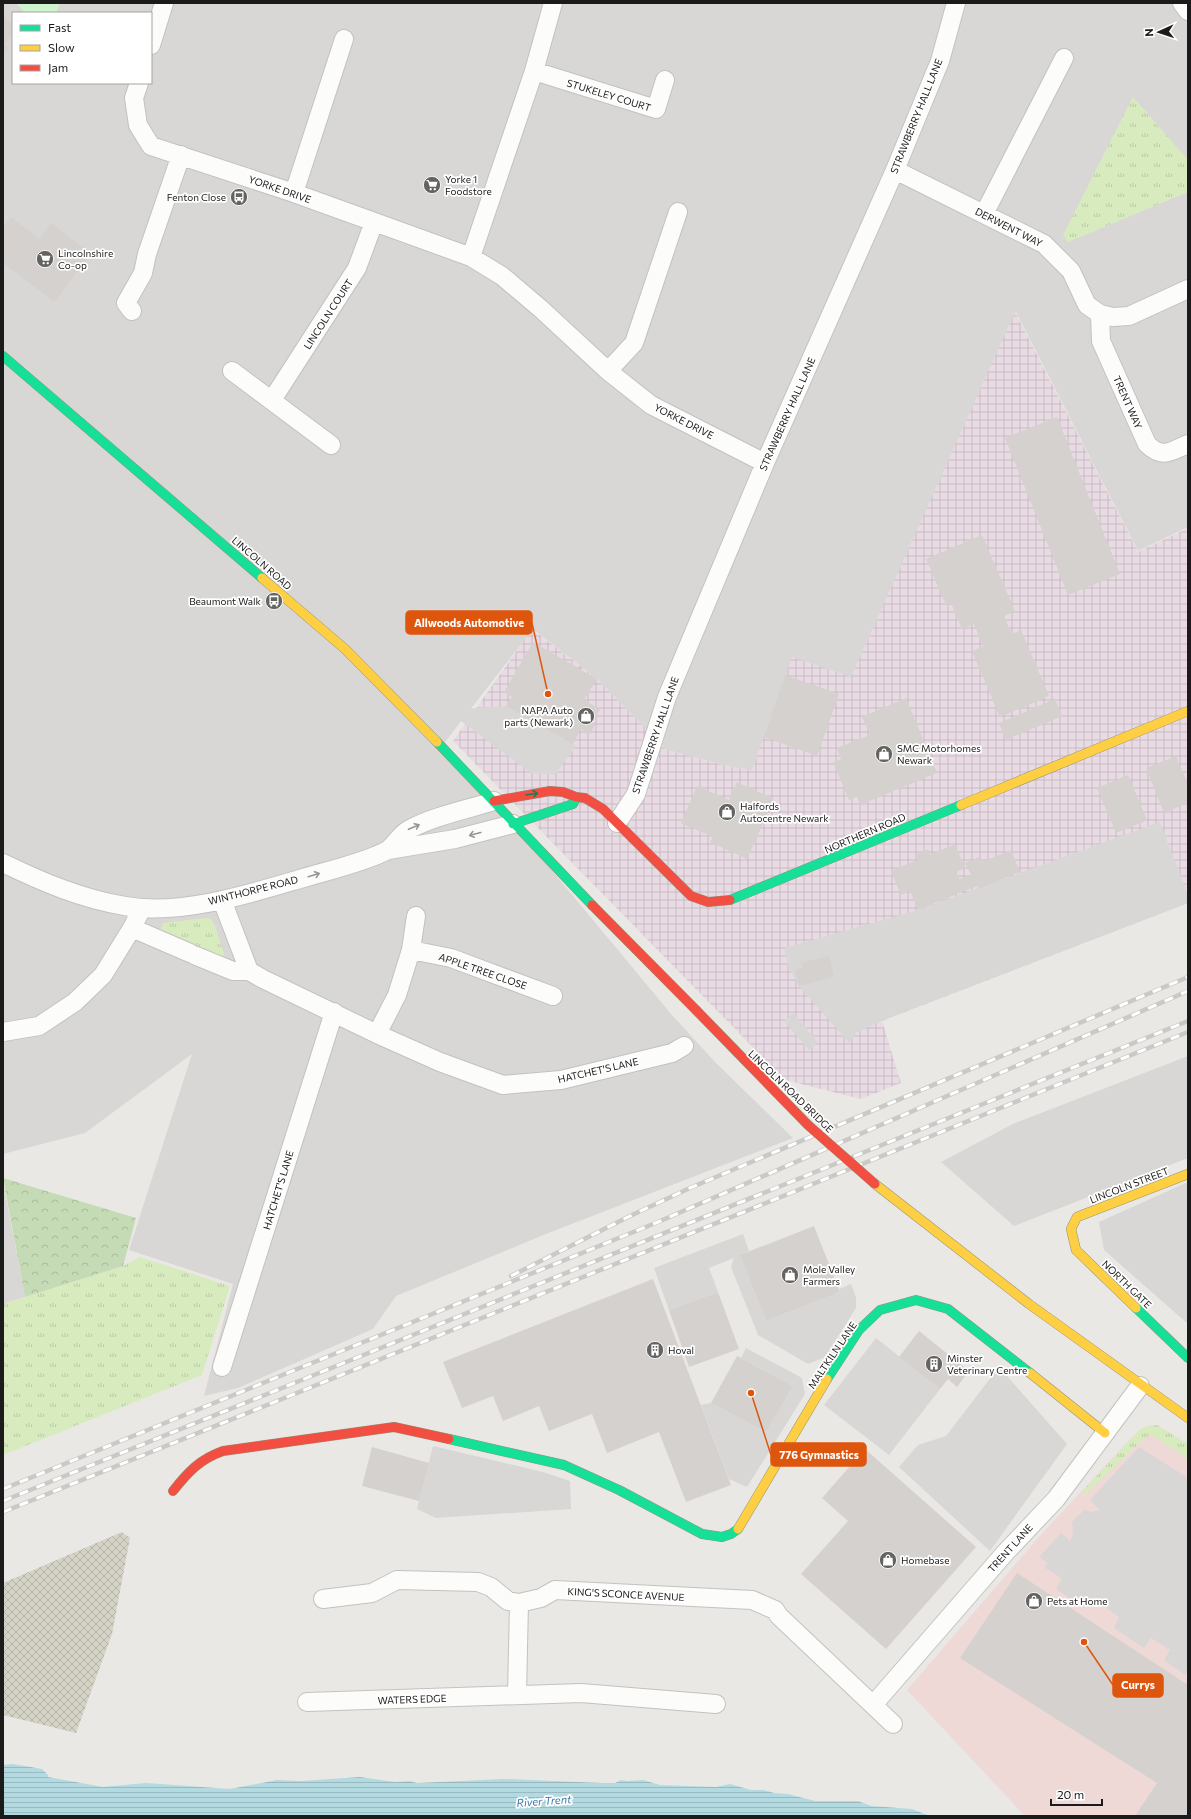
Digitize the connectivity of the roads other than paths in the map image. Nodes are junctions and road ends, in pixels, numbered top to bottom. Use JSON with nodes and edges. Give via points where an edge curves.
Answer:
{"nodes":[{"id":1,"x":164,"y":3,"type":"edge"},
{"id":2,"x":552,"y":3,"type":"edge"},
{"id":3,"x":956,"y":3,"type":"edge"},
{"id":4,"x":1182,"y":3,"type":"edge"},
{"id":5,"x":1188,"y":11,"type":"edge"},
{"id":6,"x":344,"y":38,"type":"dead end"},
{"id":7,"x":152,"y":42,"type":"edge"},
{"id":8,"x":1064,"y":58,"type":"dead end"},
{"id":9,"x":534,"y":71,"type":"junction"},
{"id":10,"x":665,"y":80,"type":"dead end"},
{"id":11,"x":139,"y":84,"type":"edge"},
{"id":12,"x":180,"y":156,"type":"junction"},
{"id":13,"x":894,"y":170,"type":"junction"},
{"id":14,"x":294,"y":193,"type":"junction"},
{"id":15,"x":678,"y":212,"type":"dead end"},
{"id":16,"x":984,"y":214,"type":"junction"},
{"id":17,"x":374,"y":222,"type":"junction"},
{"id":18,"x":471,"y":257,"type":"junction"},
{"id":19,"x":1188,"y":289,"type":"edge"},
{"id":20,"x":132,"y":311,"type":"dead end"},
{"id":21,"x":1100,"y":314,"type":"junction"},
{"id":22,"x":3,"y":356,"type":"edge"},
{"id":23,"x":232,"y":371,"type":"dead end"},
{"id":24,"x":608,"y":371,"type":"junction"},
{"id":25,"x":272,"y":400,"type":"junction"},
{"id":26,"x":1188,"y":444,"type":"edge"},
{"id":27,"x":331,"y":445,"type":"dead end"},
{"id":28,"x":766,"y":462,"type":"junction"},
{"id":29,"x":1188,"y":711,"type":"edge"},
{"id":30,"x":576,"y":798,"type":"junction"},
{"id":31,"x":494,"y":801,"type":"junction"},
{"id":32,"x":617,"y":823,"type":"junction"},
{"id":33,"x":513,"y":824,"type":"junction"},
{"id":34,"x":388,"y":850,"type":"junction"},
{"id":35,"x":3,"y":863,"type":"edge"},
{"id":36,"x":222,"y":900,"type":"junction"},
{"id":37,"x":142,"y":908,"type":"junction"},
{"id":38,"x":416,"y":916,"type":"dead end"},
{"id":39,"x":132,"y":928,"type":"junction"},
{"id":40,"x":411,"y":950,"type":"junction"},
{"id":41,"x":249,"y":971,"type":"junction"},
{"id":42,"x":553,"y":996,"type":"dead end"},
{"id":43,"x":334,"y":1012,"type":"junction"},
{"id":44,"x":3,"y":1032,"type":"edge"},
{"id":45,"x":378,"y":1034,"type":"junction"},
{"id":46,"x":684,"y":1046,"type":"dead end"},
{"id":47,"x":1188,"y":1174,"type":"edge"},
{"id":48,"x":1077,"y":1217,"type":"joint"},
{"id":49,"x":1188,"y":1358,"type":"edge"},
{"id":50,"x":222,"y":1367,"type":"dead end"},
{"id":51,"x":1140,"y":1386,"type":"junction"},
{"id":52,"x":1188,"y":1418,"type":"edge"},
{"id":53,"x":1105,"y":1433,"type":"junction"},
{"id":54,"x":173,"y":1491,"type":"dead end"},
{"id":55,"x":323,"y":1598,"type":"dead end"},
{"id":56,"x":519,"y":1603,"type":"junction"},
{"id":57,"x":517,"y":1695,"type":"junction"},
{"id":58,"x":307,"y":1702,"type":"dead end"},
{"id":59,"x":716,"y":1704,"type":"dead end"},
{"id":60,"x":873,"y":1705,"type":"junction"},
{"id":61,"x":893,"y":1724,"type":"dead end"}],
"edges":[{"from":1,"to":7,"type":"street"},
{"from":2,"to":9,"type":"street"},
{"from":3,"to":13,"type":"street","name":"STRAWBERRY HALL LANE","via":[[940,61]]},
{"from":4,"to":5,"type":"street"},
{"from":6,"to":14,"type":"street"},
{"from":8,"to":16,"type":"street"},
{"from":9,"to":10,"type":"street","name":"STUKELEY COURT","via":[[656,109]]},
{"from":9,"to":18,"type":"street"},
{"from":11,"to":12,"type":"street","name":"YORKE DRIVE","via":[[134,98],[138,125],[152,146]]},
{"from":12,"to":14,"type":"street","name":"YORKE DRIVE"},
{"from":12,"to":20,"type":"street","via":[[143,273],[126,303]]},
{"from":13,"to":16,"type":"street","name":"DERWENT WAY"},
{"from":13,"to":28,"type":"street","name":"STRAWBERRY HALL LANE"},
{"from":14,"to":17,"type":"street","name":"YORKE DRIVE"},
{"from":15,"to":24,"type":"street","via":[[634,343]]},
{"from":16,"to":21,"type":"street","name":"DERWENT WAY","via":[[1044,244],[1071,271],[1087,305]]},
{"from":17,"to":18,"type":"street","name":"YORKE DRIVE"},
{"from":17,"to":25,"type":"street","name":"LINCOLN COURT","via":[[357,268]]},
{"from":18,"to":24,"type":"street","name":"YORKE DRIVE","via":[[513,285]]},
{"from":19,"to":21,"type":"street","via":[[1129,316],[1112,317]]},
{"from":21,"to":26,"type":"street","name":"TRENT WAY","via":[[1101,341],[1146,444],[1155,452],[1167,453]]},
{"from":22,"to":31,"type":"street","name":"LINCOLN ROAD","via":[[345,649]]},
{"from":23,"to":25,"type":"street"},
{"from":24,"to":28,"type":"street","name":"YORKE DRIVE","via":[[651,405]]},
{"from":25,"to":27,"type":"street"},
{"from":28,"to":32,"type":"street","name":"STRAWBERRY HALL LANE","via":[[666,697],[636,794]]},
{"from":29,"to":32,"type":"street","name":"NORTHERN ROAD","via":[[736,898],[716,904],[702,903],[691,896]]},
{"from":31,"to":30,"type":"street","name":"NORTHERN ROAD","one_way":true,"via":[[550,791],[563,792]]},
{"from":30,"to":32,"type":"street","name":"NORTHERN ROAD","via":[[594,802]]},
{"from":30,"to":33,"type":"street","via":[[573,804]]},
{"from":31,"to":33,"type":"street","name":"LINCOLN ROAD"},
{"from":34,"to":31,"type":"street","name":"WINTHORPE ROAD","one_way":true,"via":[[406,831],[431,820]]},
{"from":33,"to":34,"type":"street","name":"WINTHORPE ROAD","one_way":true,"via":[[455,839]]},
{"from":33,"to":51,"type":"street","name":"LINCOLN ROAD BRIDGE","bridge":true,"via":[[808,1125],[875,1184],[965,1257]]},
{"from":36,"to":34,"type":"street","name":"WINTHORPE ROAD","one_way":true,"via":[[289,882]]},
{"from":35,"to":37,"type":"street","name":"WINTHORPE ROAD","via":[[70,893]]},
{"from":36,"to":37,"type":"street","name":"WINTHORPE ROAD","via":[[167,908]]},
{"from":36,"to":41,"type":"street"},
{"from":37,"to":39,"type":"street"},
{"from":38,"to":40,"type":"street"},
{"from":39,"to":41,"type":"street","name":"HATCHET'S LANE","via":[[233,971]]},
{"from":39,"to":44,"type":"street","via":[[103,975],[74,1002],[39,1026]]},
{"from":40,"to":42,"type":"street","name":"APPLE TREE CLOSE","via":[[451,958]]},
{"from":40,"to":45,"type":"street","via":[[397,995]]},
{"from":41,"to":43,"type":"street","name":"HATCHET'S LANE"},
{"from":43,"to":45,"type":"street","name":"HATCHET'S LANE"},
{"from":43,"to":50,"type":"street","name":"HATCHET'S LANE"},
{"from":45,"to":46,"type":"street","name":"HATCHET'S LANE","via":[[440,1062],[502,1085],[561,1080],[672,1053]]},
{"from":47,"to":48,"type":"street","name":"LINCOLN STREET"},
{"from":48,"to":49,"type":"street","name":"NORTH GATE","via":[[1071,1230],[1076,1250]]},
{"from":51,"to":52,"type":"street","name":"LINCOLN ROAD BRIDGE"},
{"from":51,"to":53,"type":"street","name":"TRENT LANE"},
{"from":53,"to":54,"type":"street","name":"MALTKILN LANE","via":[[948,1309],[916,1300],[880,1310],[859,1330],[825,1382],[739,1528],[732,1534],[722,1537],[702,1534],[619,1490],[564,1465],[394,1427],[223,1451],[195,1463]]},
{"from":53,"to":60,"type":"street","name":"TRENT LANE","via":[[1056,1499],[1005,1553]]},
{"from":55,"to":56,"type":"street","via":[[372,1593],[397,1580],[478,1582],[491,1587],[508,1601]]},
{"from":56,"to":57,"type":"street"},
{"from":56,"to":60,"type":"street","name":"KING'S SCONCE AVENUE","via":[[540,1598],[555,1590],[752,1600],[775,1610]]},
{"from":57,"to":58,"type":"street","name":"WATERS EDGE"},
{"from":57,"to":59,"type":"street","name":"WATERS EDGE","via":[[581,1693]]},
{"from":60,"to":61,"type":"street","name":"KING'S SCONCE AVENUE"}]}
